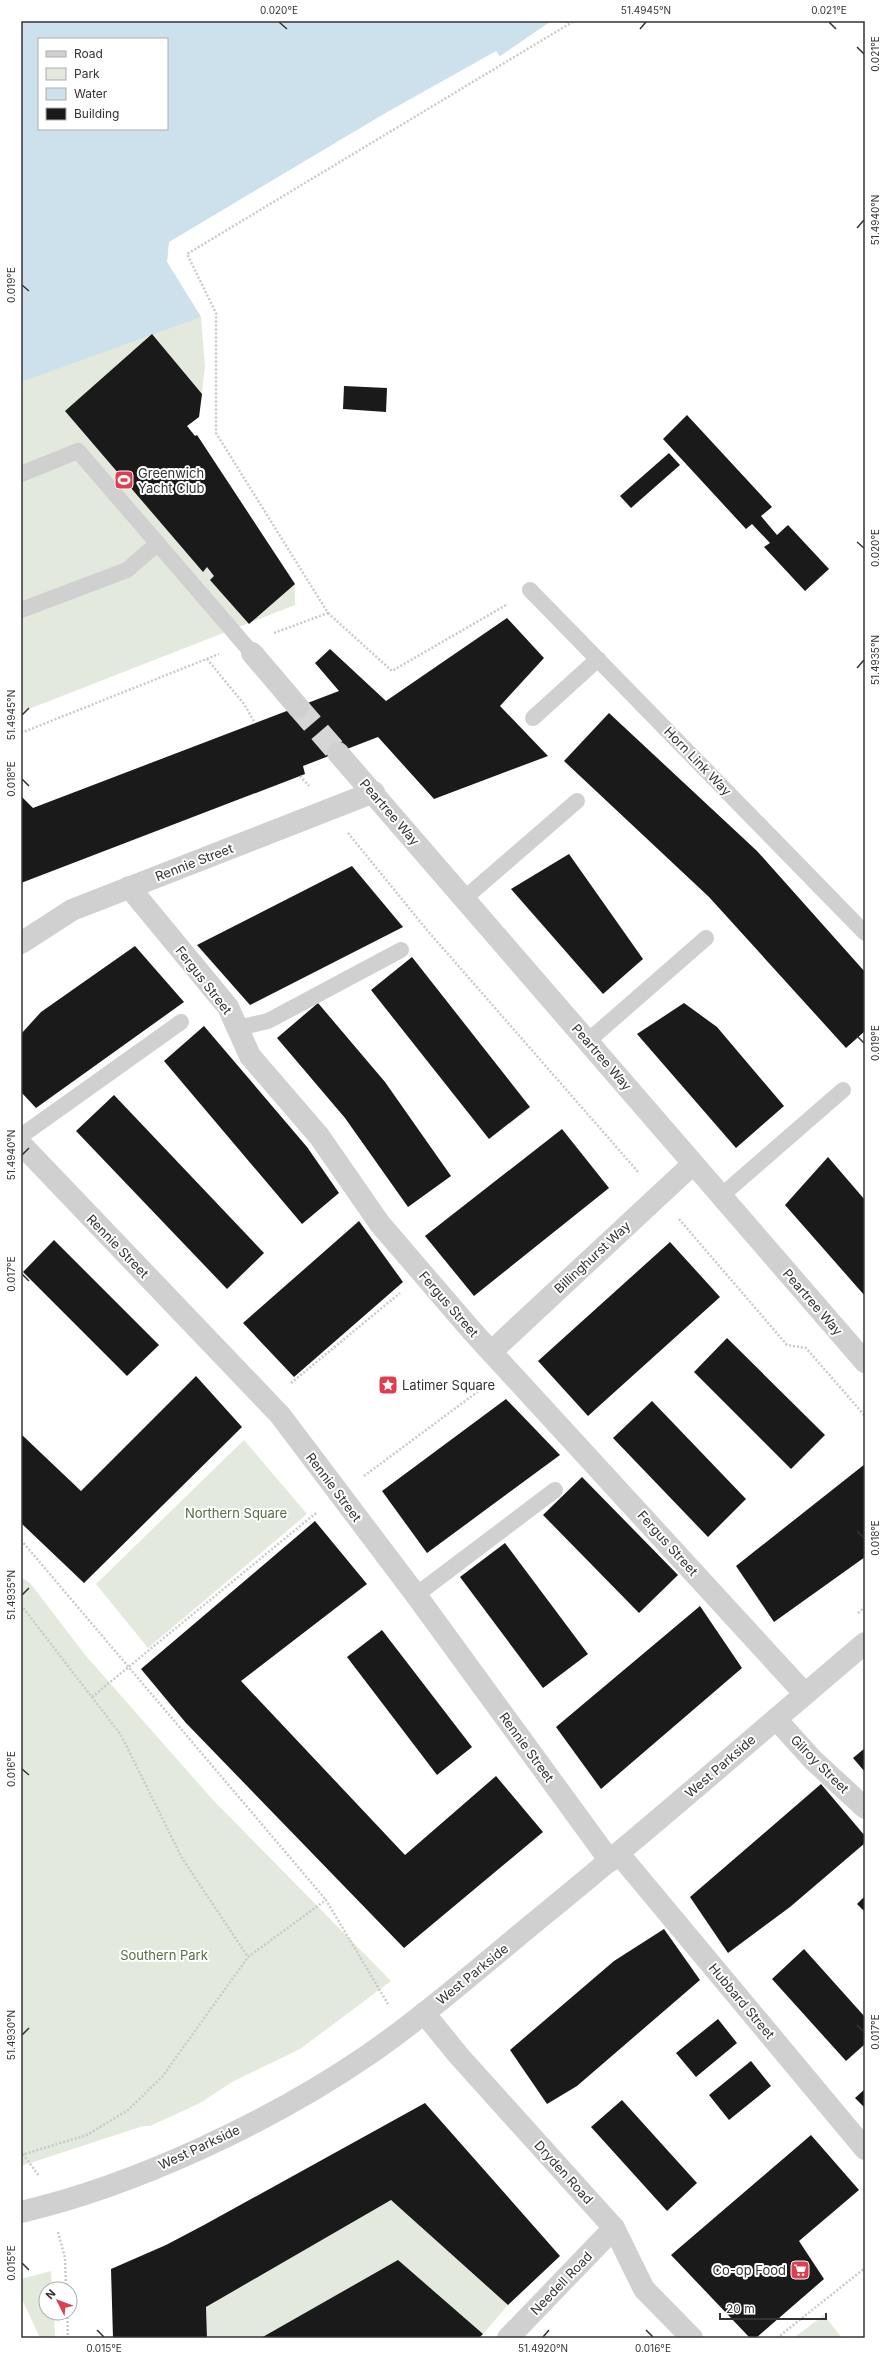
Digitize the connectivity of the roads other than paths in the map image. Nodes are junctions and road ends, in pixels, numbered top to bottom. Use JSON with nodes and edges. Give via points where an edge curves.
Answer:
{"nodes":[{"id":1,"x":21,"y":474,"type":"edge"},
{"id":2,"x":157,"y":544,"type":"junction"},
{"id":3,"x":530,"y":590,"type":"road end"},
{"id":4,"x":21,"y":610,"type":"edge"},
{"id":5,"x":252,"y":653,"type":"joint"},
{"id":6,"x":598,"y":659,"type":"junction"},
{"id":7,"x":298,"y":707,"type":"tunnel mouth"},
{"id":8,"x":533,"y":718,"type":"dead end"},
{"id":9,"x":338,"y":753,"type":"tunnel mouth"},
{"id":10,"x":374,"y":792,"type":"junction"},
{"id":11,"x":577,"y":801,"type":"dead end"},
{"id":12,"x":129,"y":887,"type":"junction"},
{"id":13,"x":465,"y":898,"type":"junction"},
{"id":14,"x":865,"y":933,"type":"edge"},
{"id":15,"x":706,"y":938,"type":"dead end"},
{"id":16,"x":21,"y":943,"type":"edge"},
{"id":17,"x":401,"y":950,"type":"dead end"},
{"id":18,"x":181,"y":1022,"type":"dead end"},
{"id":19,"x":238,"y":1028,"type":"junction"},
{"id":20,"x":588,"y":1041,"type":"junction"},
{"id":21,"x":843,"y":1090,"type":"dead end"},
{"id":22,"x":21,"y":1136,"type":"edge"},
{"id":23,"x":21,"y":1144,"type":"edge"},
{"id":24,"x":693,"y":1164,"type":"junction"},
{"id":25,"x":721,"y":1196,"type":"junction"},
{"id":26,"x":492,"y":1351,"type":"junction"},
{"id":27,"x":865,"y":1362,"type":"edge"},
{"id":28,"x":555,"y":1490,"type":"dead end"},
{"id":29,"x":416,"y":1595,"type":"junction"},
{"id":30,"x":865,"y":1643,"type":"edge"},
{"id":31,"x":804,"y":1694,"type":"junction"},
{"id":32,"x":776,"y":1719,"type":"junction"},
{"id":33,"x":865,"y":1808,"type":"edge"},
{"id":34,"x":614,"y":1857,"type":"junction"},
{"id":35,"x":424,"y":2013,"type":"junction"},
{"id":36,"x":865,"y":2149,"type":"edge"},
{"id":37,"x":21,"y":2212,"type":"edge"},
{"id":38,"x":614,"y":2228,"type":"junction"},
{"id":39,"x":508,"y":2338,"type":"edge"},
{"id":40,"x":692,"y":2338,"type":"edge"}],
"edges":[{"from":1,"to":2,"type":"lane","via":[[78,451]]},
{"from":2,"to":4,"type":"lane","via":[[127,570]]},
{"from":2,"to":5,"type":"lane"},
{"from":3,"to":6,"type":"lane","name":"Horn Link Way"},
{"from":5,"to":7,"type":"street"},
{"from":6,"to":8,"type":"lane"},
{"from":6,"to":14,"type":"lane","name":"Horn Link Way"},
{"from":9,"to":10,"type":"street","name":"Peartree Way"},
{"from":10,"to":12,"type":"street","name":"Rennie Street"},
{"from":10,"to":13,"type":"street","name":"Peartree Way"},
{"from":11,"to":13,"type":"lane"},
{"from":12,"to":16,"type":"street","name":"Rennie Street","via":[[72,910]]},
{"from":12,"to":19,"type":"street","name":"Fergus Street","via":[[228,1007]]},
{"from":13,"to":20,"type":"street","name":"Peartree Way"},
{"from":15,"to":20,"type":"lane"},
{"from":17,"to":19,"type":"lane","via":[[268,1021]]},
{"from":18,"to":22,"type":"lane"},
{"from":19,"to":26,"type":"street","name":"Fergus Street","via":[[250,1056],[319,1136],[380,1224]]},
{"from":20,"to":24,"type":"street","name":"Peartree Way"},
{"from":21,"to":25,"type":"lane"},
{"from":23,"to":29,"type":"street","name":"Rennie Street","via":[[268,1402]]},
{"from":24,"to":25,"type":"street","name":"Peartree Way"},
{"from":24,"to":26,"type":"street","name":"Billinghurst Way"},
{"from":25,"to":27,"type":"street","name":"Peartree Way"},
{"from":26,"to":31,"type":"street","name":"Fergus Street"},
{"from":28,"to":29,"type":"lane"},
{"from":29,"to":34,"type":"street","name":"Rennie Street"},
{"from":30,"to":31,"type":"street","name":"West Parkside"},
{"from":31,"to":32,"type":"street","name":"West Parkside"},
{"from":32,"to":33,"type":"street","name":"Gilroy Street","via":[[813,1760]]},
{"from":32,"to":34,"type":"street","name":"West Parkside"},
{"from":34,"to":35,"type":"street","name":"West Parkside"},
{"from":34,"to":36,"type":"street","name":"Hubbard Street"},
{"from":35,"to":37,"type":"street","name":"West Parkside","via":[[361,2059],[242,2128],[124,2180],[49,2206]]},
{"from":35,"to":38,"type":"street","name":"Dryden Road","via":[[459,2056]]},
{"from":38,"to":39,"type":"street","name":"Needell Road"},
{"from":38,"to":40,"type":"street","name":"Dryden Road","via":[[644,2289]]}]}
